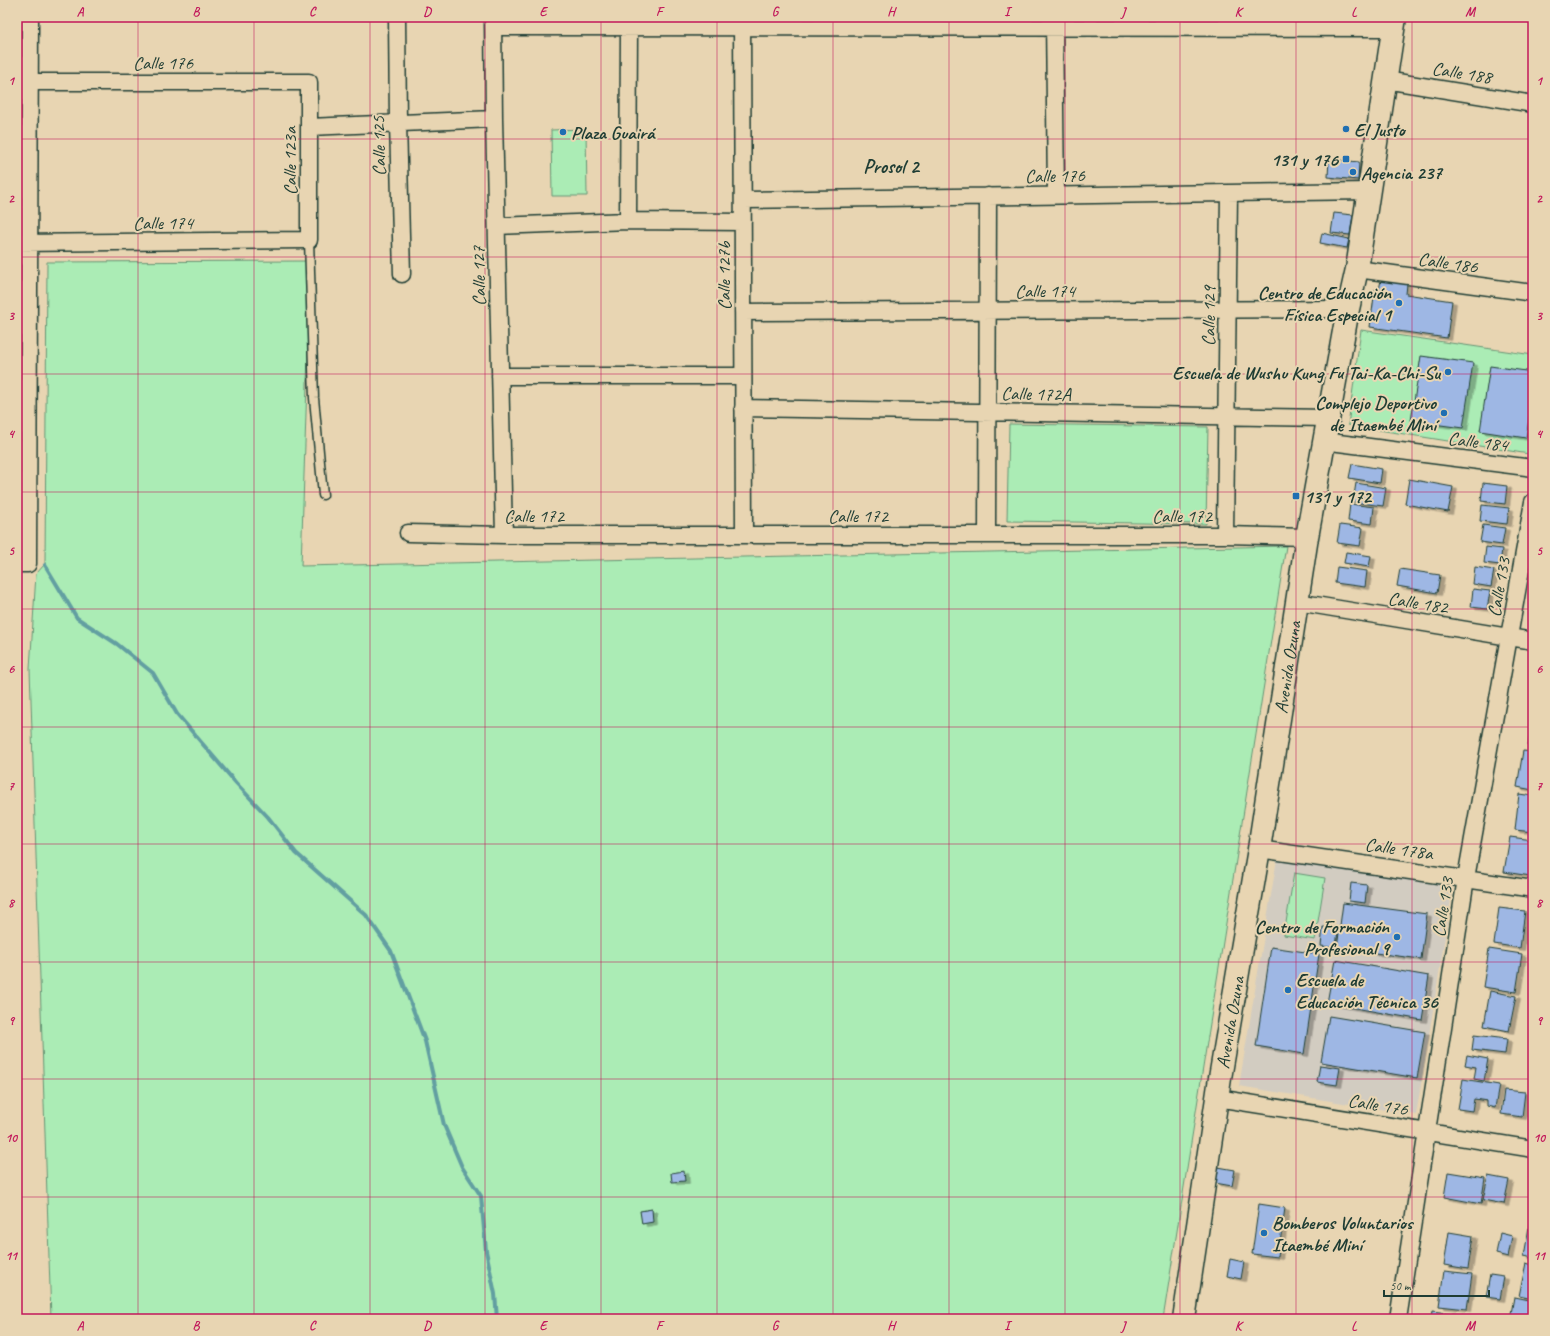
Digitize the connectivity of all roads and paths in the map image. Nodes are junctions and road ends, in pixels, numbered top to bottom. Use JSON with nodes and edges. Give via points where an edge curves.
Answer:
{"nodes":[{"id":1,"x":30,"y":17,"type":"edge"},
{"id":2,"x":397,"y":17,"type":"edge"},
{"id":3,"x":493,"y":22,"type":"edge"},
{"id":4,"x":742,"y":22,"type":"edge"},
{"id":5,"x":1394,"y":22,"type":"edge"},
{"id":6,"x":1054,"y":23,"type":"edge"},
{"id":7,"x":629,"y":28,"type":"junction"},
{"id":8,"x":1385,"y":80,"type":"junction"},
{"id":9,"x":23,"y":82,"type":"edge"},
{"id":10,"x":309,"y":82,"type":"joint"},
{"id":11,"x":1533,"y":104,"type":"edge"},
{"id":12,"x":494,"y":119,"type":"junction"},
{"id":13,"x":398,"y":123,"type":"junction"},
{"id":14,"x":309,"y":127,"type":"junction"},
{"id":15,"x":1369,"y":191,"type":"junction"},
{"id":16,"x":1229,"y":193,"type":"junction"},
{"id":17,"x":1056,"y":195,"type":"junction"},
{"id":18,"x":988,"y":196,"type":"junction"},
{"id":19,"x":743,"y":200,"type":"junction"},
{"id":20,"x":628,"y":221,"type":"junction"},
{"id":21,"x":743,"y":222,"type":"junction"},
{"id":22,"x":497,"y":226,"type":"junction"},
{"id":23,"x":309,"y":240,"type":"junction"},
{"id":24,"x":23,"y":243,"type":"edge"},
{"id":25,"x":1357,"y":270,"type":"junction"},
{"id":26,"x":402,"y":274,"type":"dead end"},
{"id":27,"x":1533,"y":294,"type":"edge"},
{"id":28,"x":1348,"y":308,"type":"junction"},
{"id":29,"x":1228,"y":309,"type":"junction"},
{"id":30,"x":988,"y":310,"type":"junction"},
{"id":31,"x":743,"y":312,"type":"junction"},
{"id":32,"x":500,"y":376,"type":"junction"},
{"id":33,"x":743,"y":376,"type":"junction"},
{"id":34,"x":23,"y":402,"type":"edge"},
{"id":35,"x":743,"y":408,"type":"junction"},
{"id":36,"x":987,"y":413,"type":"junction"},
{"id":37,"x":1226,"y":417,"type":"junction"},
{"id":38,"x":1328,"y":418,"type":"junction"},
{"id":39,"x":1324,"y":441,"type":"junction"},
{"id":40,"x":1533,"y":468,"type":"edge"},
{"id":41,"x":323,"y":495,"type":"dead end"},
{"id":42,"x":1533,"y":502,"type":"edge"},
{"id":43,"x":408,"y":533,"type":"dead end"},
{"id":44,"x":504,"y":535,"type":"junction"},
{"id":45,"x":744,"y":535,"type":"junction"},
{"id":46,"x":987,"y":535,"type":"junction"},
{"id":47,"x":1225,"y":535,"type":"junction"},
{"id":48,"x":1307,"y":537,"type":"junction"},
{"id":49,"x":22,"y":564,"type":"edge"},
{"id":50,"x":1297,"y":602,"type":"junction"},
{"id":51,"x":1510,"y":638,"type":"junction"},
{"id":52,"x":1533,"y":641,"type":"edge"},
{"id":53,"x":1259,"y":849,"type":"junction"},
{"id":54,"x":1466,"y":878,"type":"junction"},
{"id":55,"x":1533,"y":889,"type":"edge"},
{"id":56,"x":1217,"y":1098,"type":"junction"},
{"id":57,"x":1427,"y":1132,"type":"junction"},
{"id":58,"x":1533,"y":1149,"type":"edge"},
{"id":59,"x":1184,"y":1319,"type":"edge"},
{"id":60,"x":1398,"y":1319,"type":"edge"}],
"edges":[{"from":1,"to":9,"type":"street"},
{"from":2,"to":13,"type":"street","name":"Calle 125"},
{"from":3,"to":7,"type":"street"},
{"from":3,"to":12,"type":"street","name":"Calle 127"},
{"from":4,"to":6,"type":"street"},
{"from":4,"to":7,"type":"street"},
{"from":4,"to":19,"type":"street","name":"Calle 127b"},
{"from":5,"to":6,"type":"street"},
{"from":5,"to":8,"type":"main road","name":"Avenida Ozuna"},
{"from":6,"to":17,"type":"street"},
{"from":7,"to":20,"type":"street"},
{"from":8,"to":11,"type":"street","name":"Calle 188"},
{"from":8,"to":15,"type":"main road","name":"Avenida Ozuna"},
{"from":9,"to":10,"type":"street","name":"Calle 176"},
{"from":9,"to":24,"type":"street"},
{"from":10,"to":14,"type":"street","name":"Calle 123a"},
{"from":12,"to":13,"type":"street"},
{"from":12,"to":22,"type":"street","name":"Calle 127"},
{"from":13,"to":14,"type":"street"},
{"from":13,"to":26,"type":"street","name":"Calle 125"},
{"from":14,"to":23,"type":"street","name":"Calle 123a"},
{"from":15,"to":16,"type":"street","name":"Calle 176"},
{"from":15,"to":25,"type":"main road","name":"Avenida Ozuna"},
{"from":16,"to":17,"type":"street","name":"Calle 176"},
{"from":16,"to":29,"type":"street","name":"Calle 129"},
{"from":17,"to":18,"type":"street","name":"Calle 176"},
{"from":18,"to":19,"type":"street","name":"Calle 176"},
{"from":18,"to":30,"type":"street"},
{"from":19,"to":21,"type":"street","name":"Calle 127b"},
{"from":20,"to":21,"type":"street"},
{"from":20,"to":22,"type":"street"},
{"from":21,"to":31,"type":"street","name":"Calle 127b"},
{"from":22,"to":32,"type":"street","name":"Calle 127"},
{"from":23,"to":24,"type":"street","name":"Calle 174"},
{"from":23,"to":41,"type":"lane","via":[[314,398]]},
{"from":24,"to":34,"type":"street"},
{"from":25,"to":27,"type":"street","name":"Calle 186"},
{"from":25,"to":28,"type":"main road","name":"Avenida Ozuna"},
{"from":28,"to":29,"type":"street","name":"Calle 174"},
{"from":28,"to":38,"type":"main road","name":"Avenida Ozuna"},
{"from":29,"to":30,"type":"street","name":"Calle 174"},
{"from":29,"to":37,"type":"street","name":"Calle 129"},
{"from":30,"to":31,"type":"street","name":"Calle 174"},
{"from":30,"to":36,"type":"street"},
{"from":31,"to":33,"type":"street","name":"Calle 127b"},
{"from":32,"to":33,"type":"street"},
{"from":32,"to":44,"type":"street","name":"Calle 127"},
{"from":33,"to":35,"type":"street","name":"Calle 127b"},
{"from":34,"to":49,"type":"street"},
{"from":35,"to":36,"type":"street","name":"Calle 172A"},
{"from":35,"to":45,"type":"street","name":"Calle 127b"},
{"from":36,"to":37,"type":"street","name":"Calle 172A"},
{"from":36,"to":46,"type":"street"},
{"from":37,"to":38,"type":"street","name":"Calle 172A"},
{"from":37,"to":47,"type":"street","name":"Calle 129"},
{"from":38,"to":39,"type":"main road","name":"Avenida Ozuna"},
{"from":39,"to":40,"type":"street","name":"Calle 184"},
{"from":39,"to":48,"type":"main road","name":"Avenida Ozuna"},
{"from":42,"to":51,"type":"street","name":"Calle 133"},
{"from":43,"to":44,"type":"street","name":"Calle 172"},
{"from":44,"to":45,"type":"street","name":"Calle 172"},
{"from":45,"to":46,"type":"street","name":"Calle 172"},
{"from":46,"to":47,"type":"street","name":"Calle 172"},
{"from":47,"to":48,"type":"street","name":"Calle 172"},
{"from":48,"to":50,"type":"main road","name":"Avenida Ozuna"},
{"from":50,"to":51,"type":"street","name":"Calle 182"},
{"from":50,"to":53,"type":"main road","name":"Avenida Ozuna"},
{"from":51,"to":52,"type":"street","name":"Calle 182"},
{"from":51,"to":54,"type":"street","name":"Calle 133"},
{"from":53,"to":54,"type":"street","name":"Calle 178a"},
{"from":53,"to":56,"type":"main road","name":"Avenida Ozuna"},
{"from":54,"to":55,"type":"street","name":"Calle 178a"},
{"from":54,"to":57,"type":"street","name":"Calle 133"},
{"from":56,"to":57,"type":"street","name":"Calle 176"},
{"from":56,"to":59,"type":"main road","name":"Avenida Ozuna"},
{"from":57,"to":58,"type":"street","name":"Calle 176"},
{"from":57,"to":60,"type":"street","name":"Calle 133"}]}
